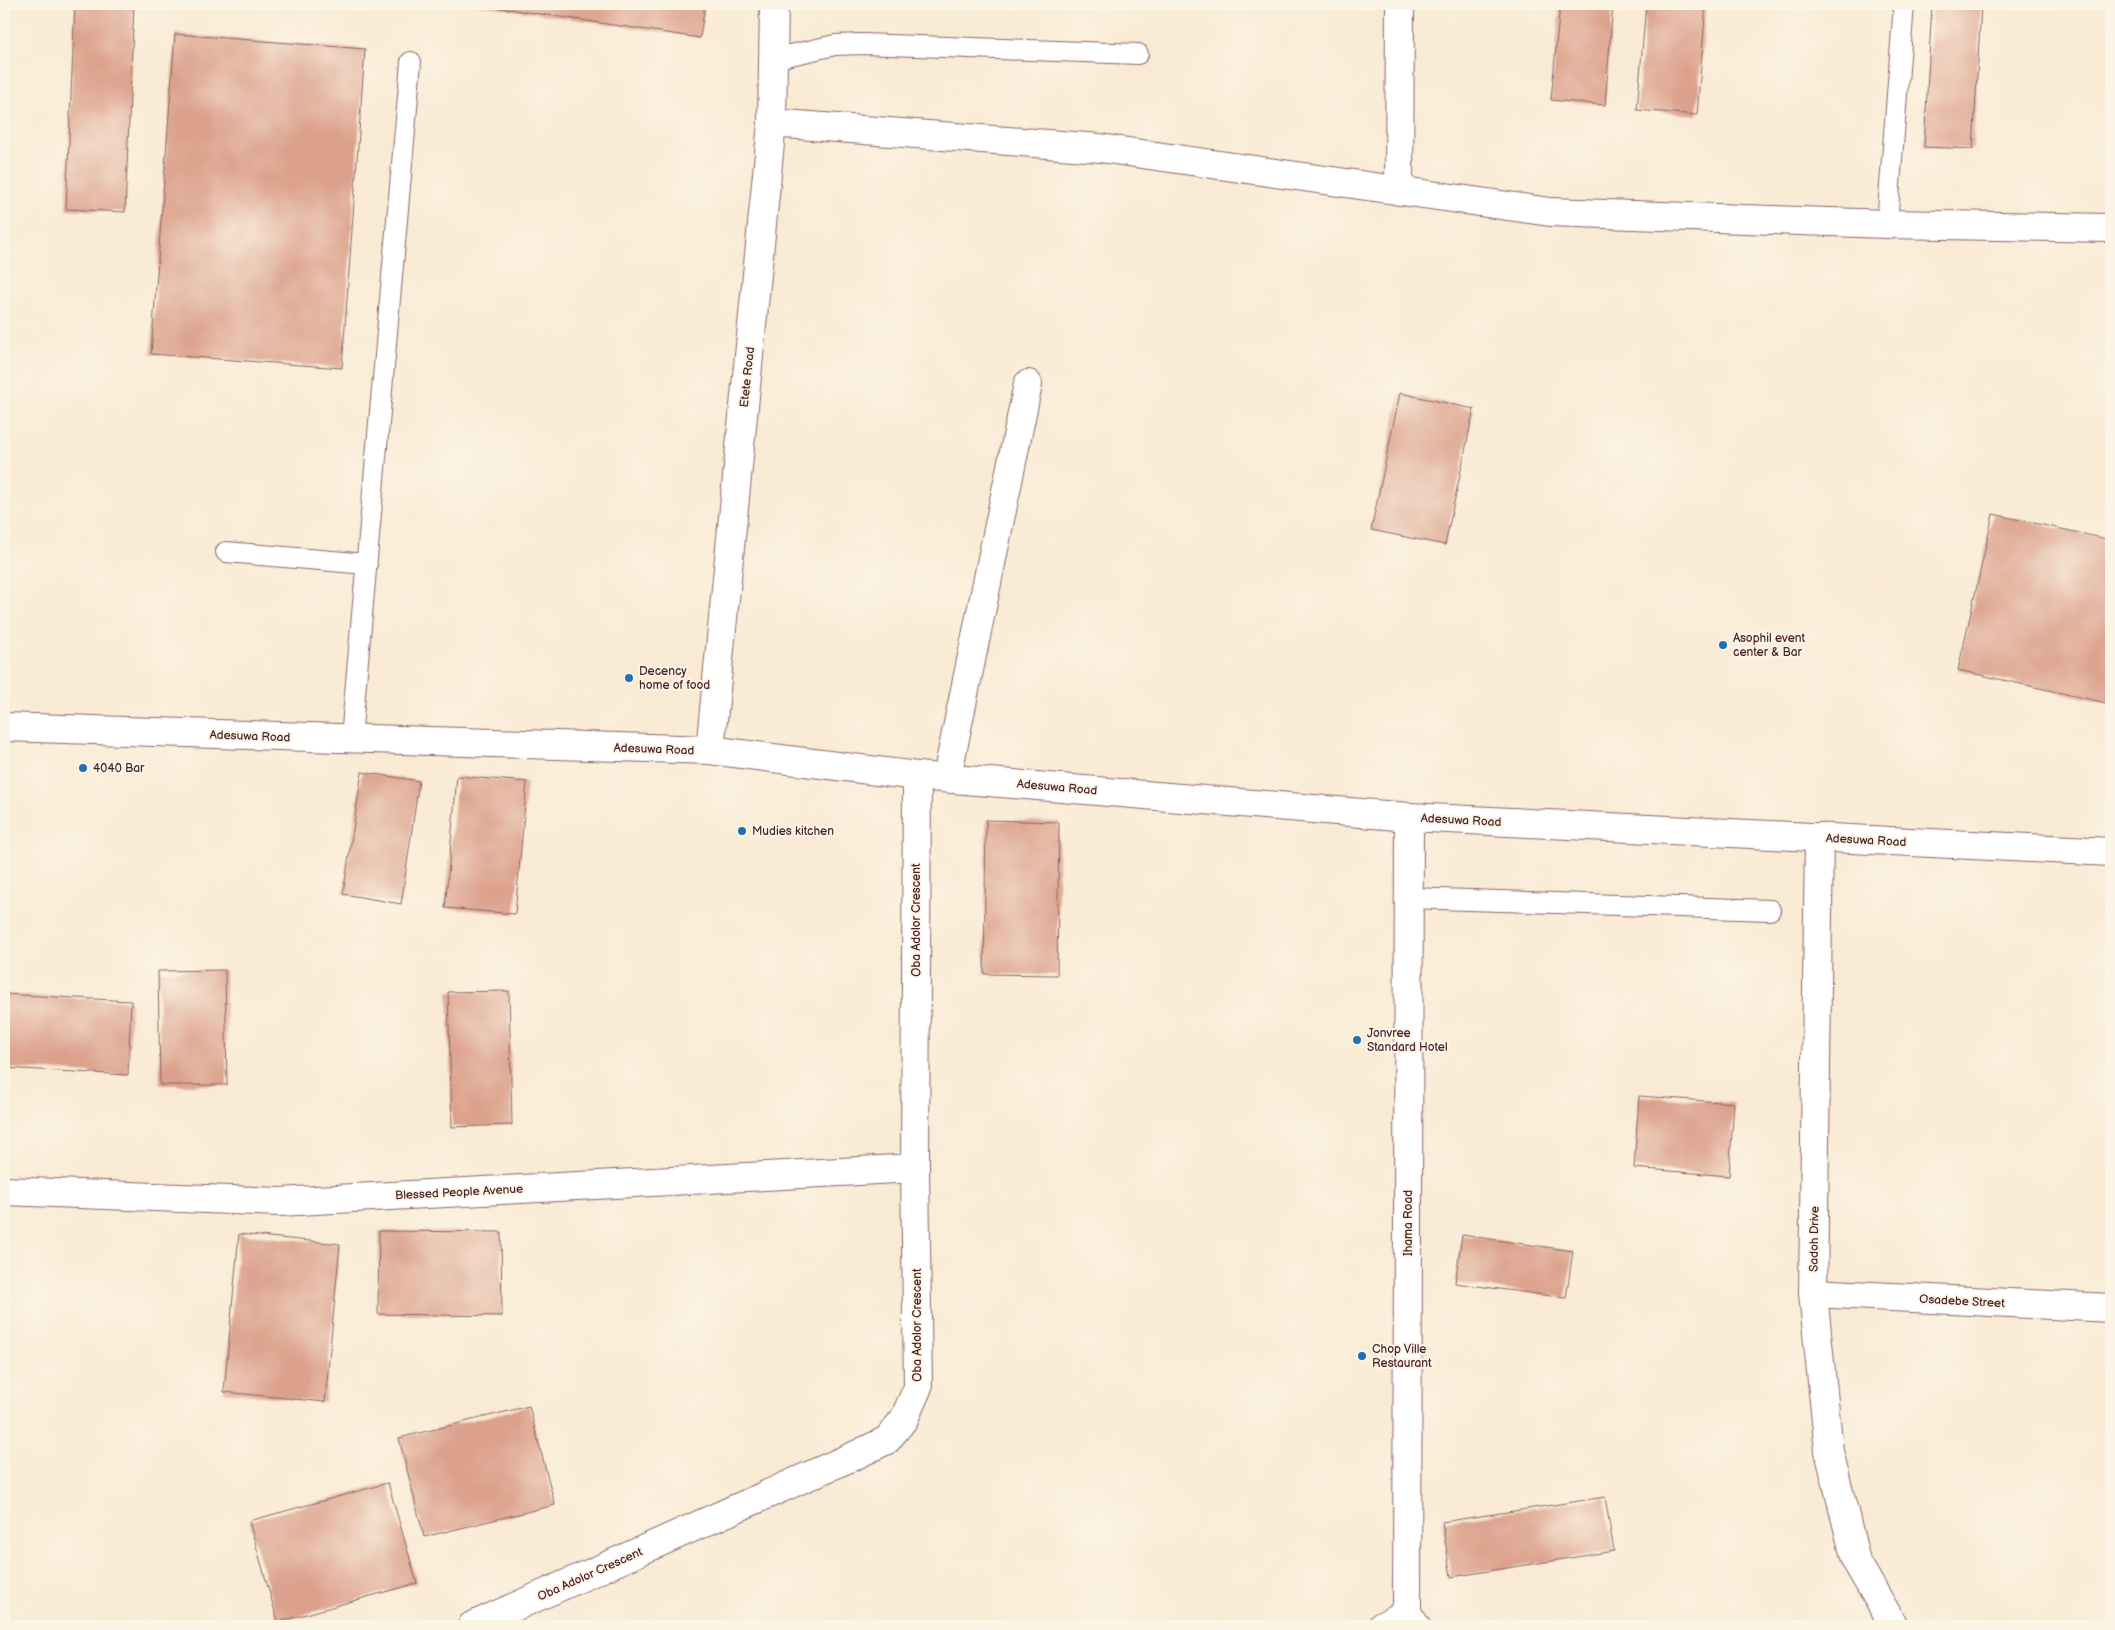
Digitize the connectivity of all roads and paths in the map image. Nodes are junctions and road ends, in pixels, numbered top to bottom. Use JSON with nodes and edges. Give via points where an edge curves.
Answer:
{"nodes":[{"id":1,"x":774,"y":4,"type":"edge"},
{"id":2,"x":1400,"y":4,"type":"edge"},
{"id":3,"x":1904,"y":4,"type":"edge"},
{"id":4,"x":1138,"y":54,"type":"dead end"},
{"id":5,"x":773,"y":59,"type":"junction"},
{"id":6,"x":411,"y":62,"type":"dead end"},
{"id":7,"x":772,"y":122,"type":"junction"},
{"id":8,"x":1399,"y":190,"type":"junction"},
{"id":9,"x":1887,"y":224,"type":"junction"},
{"id":10,"x":2111,"y":228,"type":"edge"},
{"id":11,"x":1028,"y":384,"type":"dead end"},
{"id":12,"x":226,"y":552,"type":"dead end"},
{"id":13,"x":367,"y":564,"type":"junction"},
{"id":14,"x":4,"y":727,"type":"edge"},
{"id":15,"x":352,"y":739,"type":"junction"},
{"id":16,"x":710,"y":750,"type":"junction"},
{"id":17,"x":917,"y":776,"type":"junction"},
{"id":18,"x":947,"y":777,"type":"junction"},
{"id":19,"x":1409,"y":817,"type":"junction"},
{"id":20,"x":1819,"y":837,"type":"junction"},
{"id":21,"x":2111,"y":852,"type":"edge"},
{"id":22,"x":1408,"y":898,"type":"junction"},
{"id":23,"x":1770,"y":910,"type":"dead end"},
{"id":24,"x":915,"y":1168,"type":"junction"},
{"id":25,"x":4,"y":1191,"type":"edge"},
{"id":26,"x":1814,"y":1294,"type":"junction"},
{"id":27,"x":2111,"y":1308,"type":"edge"},
{"id":28,"x":1411,"y":1619,"type":"edge"},
{"id":29,"x":472,"y":1626,"type":"edge"},
{"id":30,"x":1382,"y":1626,"type":"edge"},
{"id":31,"x":1894,"y":1626,"type":"edge"}],
"edges":[{"from":1,"to":5,"type":"street","name":"Etete Road"},
{"from":2,"to":8,"type":"street"},
{"from":3,"to":9,"type":"lane"},
{"from":4,"to":5,"type":"lane","via":[[862,44],[835,45]]},
{"from":5,"to":7,"type":"street","name":"Etete Road"},
{"from":6,"to":13,"type":"lane"},
{"from":7,"to":8,"type":"street","via":[[1100,148]]},
{"from":7,"to":16,"type":"street","name":"Etete Road"},
{"from":8,"to":9,"type":"street","via":[[1550,212]]},
{"from":9,"to":10,"type":"street"},
{"from":11,"to":18,"type":"street"},
{"from":12,"to":13,"type":"lane"},
{"from":13,"to":15,"type":"lane"},
{"from":14,"to":15,"type":"street","name":"Adesuwa Road"},
{"from":15,"to":16,"type":"street","name":"Adesuwa Road"},
{"from":16,"to":17,"type":"street","name":"Adesuwa Road"},
{"from":17,"to":18,"type":"street","name":"Adesuwa Road"},
{"from":17,"to":24,"type":"street","name":"Oba Adolor Crescent"},
{"from":18,"to":19,"type":"street","name":"Adesuwa Road"},
{"from":19,"to":20,"type":"street","name":"Adesuwa Road"},
{"from":19,"to":22,"type":"street","name":"Ihama Road"},
{"from":20,"to":21,"type":"street","name":"Adesuwa Road"},
{"from":20,"to":26,"type":"street","name":"Sadoh Drive"},
{"from":22,"to":23,"type":"lane"},
{"from":22,"to":28,"type":"street","name":"Ihama Road"},
{"from":24,"to":25,"type":"street","name":"Blessed People Avenue","via":[[279,1202]]},
{"from":24,"to":29,"type":"street","name":"Oba Adolor Crescent","via":[[918,1387],[904,1419],[887,1440]]},
{"from":26,"to":27,"type":"street","name":"Osadebe Street"},
{"from":26,"to":31,"type":"street","name":"Sadoh Drive","via":[[1829,1450],[1856,1560]]},
{"from":28,"to":30,"type":"street"}]}
